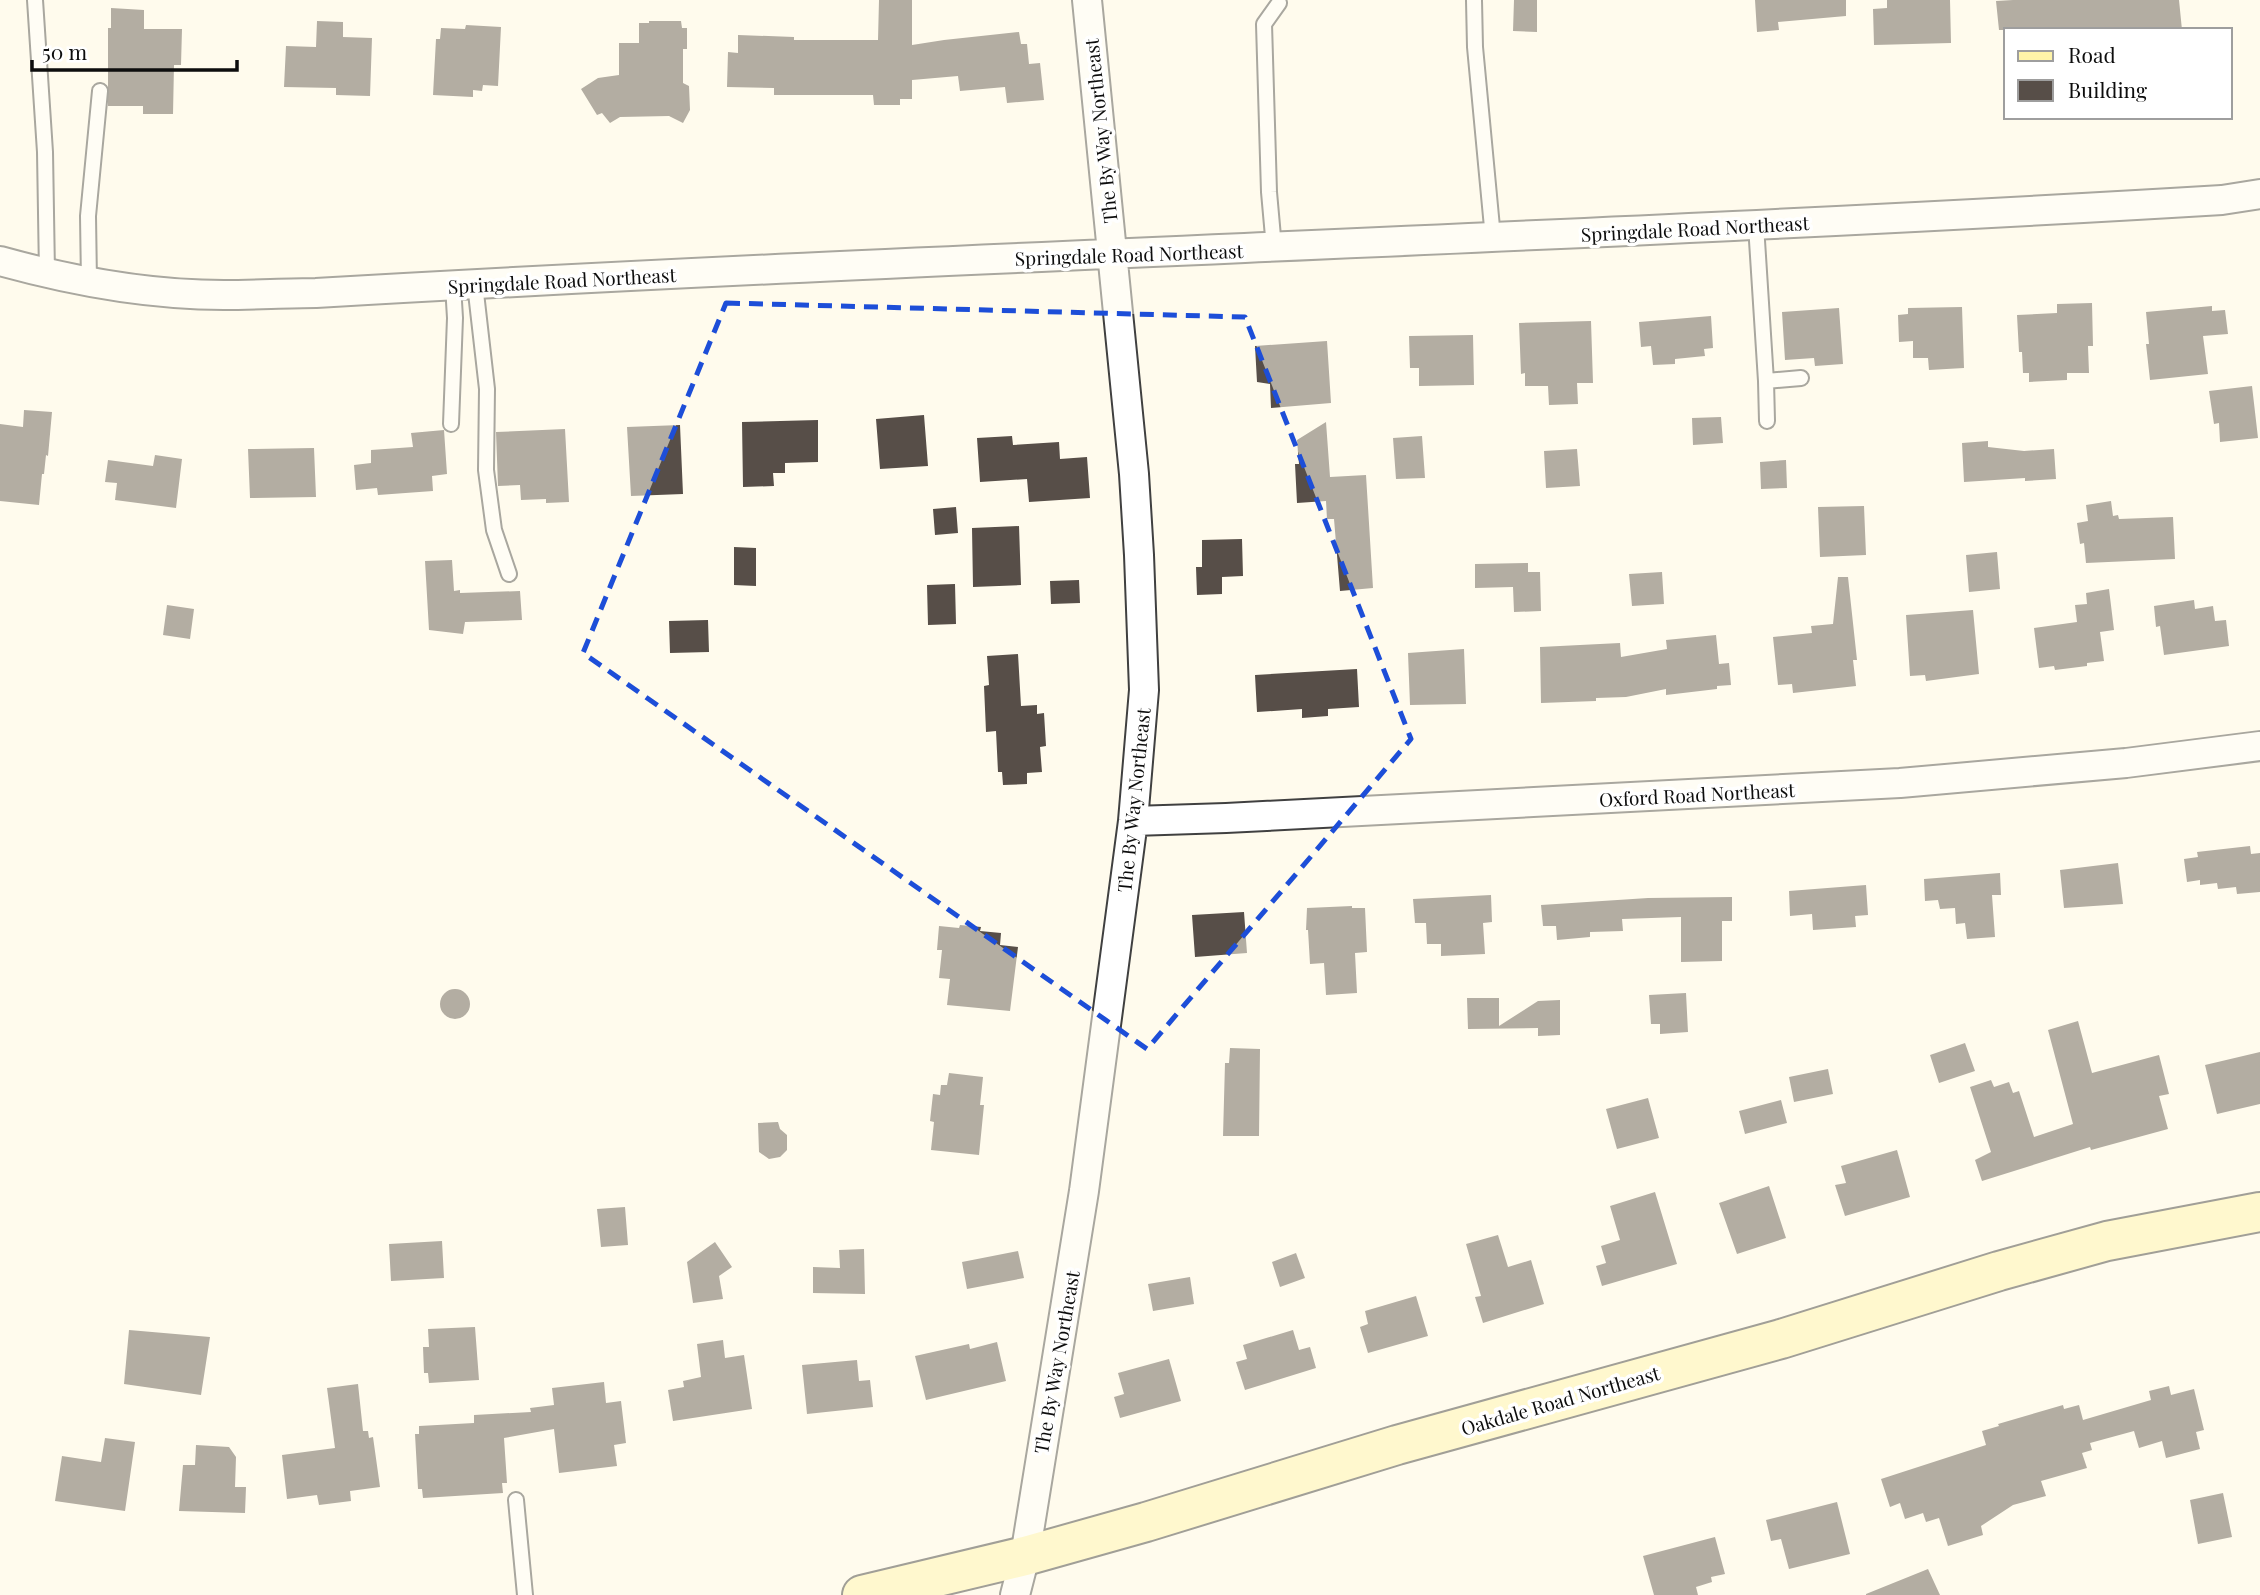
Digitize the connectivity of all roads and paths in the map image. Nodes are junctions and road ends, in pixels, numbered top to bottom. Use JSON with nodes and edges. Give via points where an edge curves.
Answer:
{"nodes":[{"id":1,"x":34,"y":0,"type":"edge"},
{"id":2,"x":1087,"y":0,"type":"edge"},
{"id":3,"x":1474,"y":0,"type":"edge"},
{"id":4,"x":1279,"y":3,"type":"dead end"},
{"id":5,"x":100,"y":91,"type":"dead end"},
{"id":6,"x":2260,"y":194,"type":"edge"},
{"id":7,"x":1756,"y":225,"type":"junction"},
{"id":8,"x":1493,"y":238,"type":"junction"},
{"id":9,"x":1274,"y":247,"type":"junction"},
{"id":10,"x":1113,"y":254,"type":"junction"},
{"id":11,"x":0,"y":261,"type":"edge"},
{"id":12,"x":47,"y":273,"type":"junction"},
{"id":13,"x":89,"y":282,"type":"junction"},
{"id":14,"x":464,"y":285,"type":"junction"},
{"id":15,"x":1801,"y":378,"type":"dead end"},
{"id":16,"x":1766,"y":381,"type":"junction"},
{"id":17,"x":1767,"y":421,"type":"dead end"},
{"id":18,"x":452,"y":424,"type":"dead end"},
{"id":19,"x":509,"y":574,"type":"dead end"},
{"id":20,"x":2260,"y":746,"type":"edge"},
{"id":21,"x":1133,"y":821,"type":"junction"},
{"id":22,"x":2260,"y":1212,"type":"edge"},
{"id":23,"x":516,"y":1500,"type":"dead end"},
{"id":24,"x":1025,"y":1556,"type":"junction"},
{"id":25,"x":525,"y":1595,"type":"edge"},
{"id":26,"x":862,"y":1595,"type":"edge"},
{"id":27,"x":1015,"y":1595,"type":"edge"}],
"edges":[{"from":1,"to":12,"type":"lane","via":[[45,152]]},
{"from":2,"to":10,"type":"street","name":"The By Way Northeast"},
{"from":3,"to":8,"type":"lane"},
{"from":4,"to":9,"type":"lane","via":[[1264,24]]},
{"from":5,"to":13,"type":"lane","via":[[89,216]]},
{"from":6,"to":7,"type":"street","name":"Springdale Road Northeast","via":[[2208,201]]},
{"from":7,"to":8,"type":"street","name":"Springdale Road Northeast"},
{"from":7,"to":16,"type":"lane"},
{"from":8,"to":9,"type":"street","name":"Springdale Road Northeast"},
{"from":9,"to":10,"type":"street","name":"Springdale Road Northeast"},
{"from":10,"to":14,"type":"street","name":"Springdale Road Northeast"},
{"from":10,"to":21,"type":"street","name":"The By Way Northeast","via":[[1135,488],[1143,651],[1142,736]]},
{"from":11,"to":12,"type":"street","name":"Springdale Road Northeast"},
{"from":12,"to":13,"type":"street","name":"Springdale Road Northeast"},
{"from":13,"to":14,"type":"street","name":"Springdale Road Northeast","via":[[222,295]]},
{"from":14,"to":18,"type":"lane","via":[[454,318]]},
{"from":14,"to":19,"type":"lane","via":[[487,388],[486,470],[494,530]]},
{"from":15,"to":16,"type":"lane"},
{"from":16,"to":17,"type":"lane"},
{"from":20,"to":21,"type":"street","name":"Oxford Road Northeast","via":[[1900,783]]},
{"from":21,"to":24,"type":"street","name":"The By Way Northeast","via":[[1084,1191]]},
{"from":22,"to":24,"type":"street","name":"Oakdale Road Northeast","via":[[2107,1241],[2011,1267],[1781,1339],[1396,1445]]},
{"from":23,"to":25,"type":"lane"},
{"from":24,"to":26,"type":"street","name":"Oakdale Road Northeast"},
{"from":24,"to":27,"type":"street","name":"The By Way Northeast"}]}
